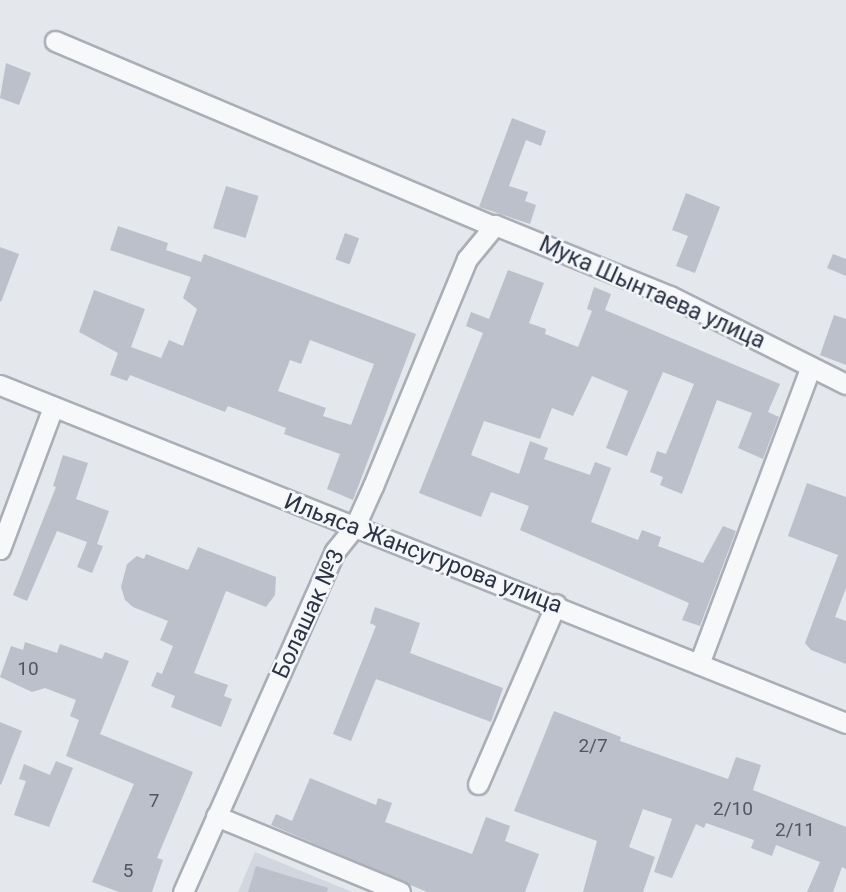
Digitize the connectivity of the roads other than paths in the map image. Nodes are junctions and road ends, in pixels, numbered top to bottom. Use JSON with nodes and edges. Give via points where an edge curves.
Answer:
{"nodes":[{"id":1,"x":55,"y":41,"type":"dead end"},
{"id":2,"x":494,"y":226,"type":"junction"},
{"id":3,"x":810,"y":369,"type":"junction"},
{"id":4,"x":846,"y":384,"type":"edge"},
{"id":5,"x":0,"y":385,"type":"edge"},
{"id":6,"x":53,"y":407,"type":"junction"},
{"id":7,"x":355,"y":526,"type":"junction"},
{"id":8,"x":0,"y":549,"type":"edge"},
{"id":9,"x":556,"y":604,"type":"junction"},
{"id":10,"x":699,"y":664,"type":"junction"},
{"id":11,"x":846,"y":723,"type":"edge"},
{"id":12,"x":478,"y":784,"type":"dead end"},
{"id":13,"x":216,"y":816,"type":"junction"},
{"id":14,"x":184,"y":892,"type":"edge"},
{"id":15,"x":400,"y":892,"type":"edge"}],
"edges":[{"from":1,"to":2,"type":"street","name":"Мука Шынтаева улица"},
{"from":2,"to":3,"type":"street","name":"Мука Шынтаева улица","via":[[568,251],[670,296]]},
{"from":2,"to":7,"type":"street","name":"Болашак №3","via":[[467,259]]},
{"from":3,"to":4,"type":"street","name":"Мука Шынтаева улица"},
{"from":3,"to":10,"type":"street"},
{"from":5,"to":6,"type":"street","name":"Ильяса Жансугурова улица"},
{"from":6,"to":7,"type":"street","name":"Ильяса Жансугурова улица"},
{"from":6,"to":8,"type":"street"},
{"from":7,"to":9,"type":"street","name":"Ильяса Жансугурова улица"},
{"from":7,"to":13,"type":"street","name":"Болашак №3","via":[[335,551]]},
{"from":9,"to":10,"type":"street","name":"Ильяса Жансугурова улица"},
{"from":9,"to":12,"type":"street"},
{"from":10,"to":11,"type":"street","name":"Ильяса Жансугурова улица"},
{"from":13,"to":14,"type":"street","name":"Болашак №3"},
{"from":13,"to":15,"type":"street"}]}
